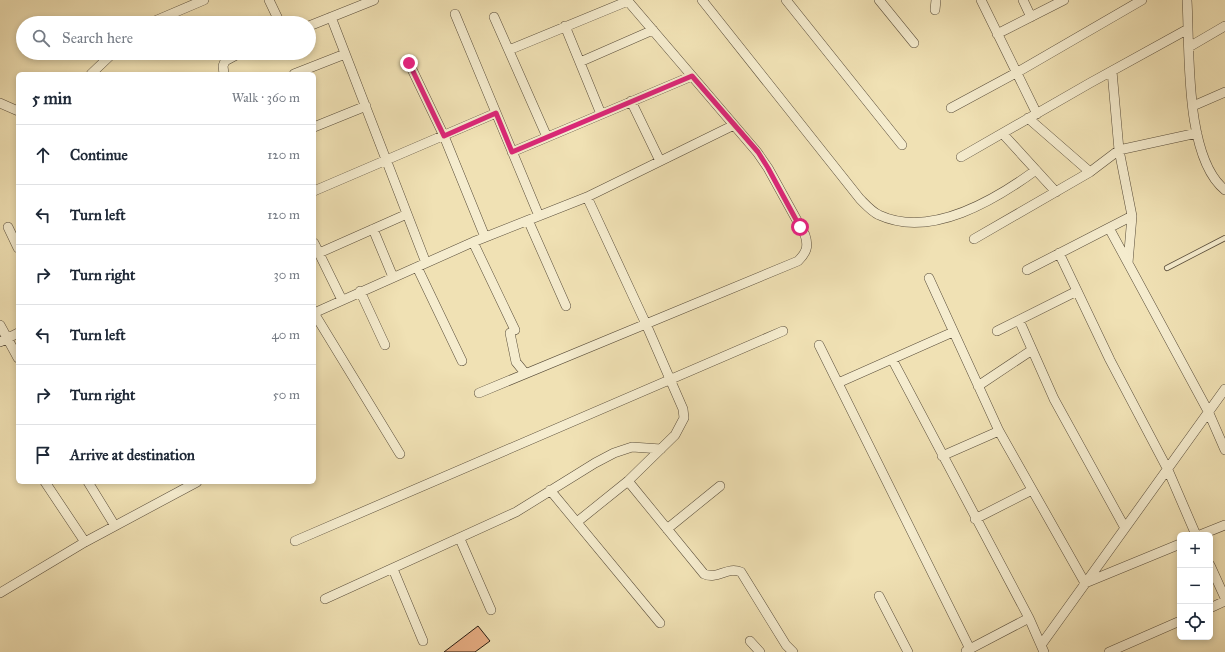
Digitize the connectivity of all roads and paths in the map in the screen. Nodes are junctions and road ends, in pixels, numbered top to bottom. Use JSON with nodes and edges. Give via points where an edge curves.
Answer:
{"nodes":[{"id":1,"x":204,"y":0,"type":"edge"},
{"id":2,"x":269,"y":0,"type":"edge"},
{"id":3,"x":374,"y":0,"type":"edge"},
{"id":4,"x":628,"y":0,"type":"edge"},
{"id":5,"x":702,"y":0,"type":"edge"},
{"id":6,"x":786,"y":0,"type":"edge"},
{"id":7,"x":879,"y":0,"type":"edge"},
{"id":8,"x":936,"y":0,"type":"edge"},
{"id":9,"x":981,"y":0,"type":"edge"},
{"id":10,"x":1023,"y":0,"type":"edge"},
{"id":11,"x":1064,"y":0,"type":"edge"},
{"id":12,"x":1142,"y":0,"type":"edge"},
{"id":13,"x":1187,"y":0,"type":"edge"},
{"id":14,"x":935,"y":10,"type":"dead end"},
{"id":15,"x":455,"y":14,"type":"dead end"},
{"id":16,"x":166,"y":16,"type":"edge"},
{"id":17,"x":277,"y":16,"type":"edge"},
{"id":18,"x":331,"y":17,"type":"junction"},
{"id":19,"x":494,"y":17,"type":"dead end"},
{"id":20,"x":1031,"y":17,"type":"junction"},
{"id":21,"x":316,"y":23,"type":"edge"},
{"id":22,"x":566,"y":26,"type":"junction"},
{"id":23,"x":1225,"y":26,"type":"edge"},
{"id":24,"x":1188,"y":29,"type":"junction"},
{"id":25,"x":653,"y":30,"type":"junction"},
{"id":26,"x":997,"y":34,"type":"junction"},
{"id":27,"x":914,"y":43,"type":"dead end"},
{"id":28,"x":1189,"y":47,"type":"junction"},
{"id":29,"x":509,"y":50,"type":"junction"},
{"id":30,"x":345,"y":54,"type":"junction"},
{"id":31,"x":106,"y":60,"type":"edge"},
{"id":32,"x":225,"y":60,"type":"edge"},
{"id":33,"x":580,"y":62,"type":"junction"},
{"id":34,"x":409,"y":63,"type":"dead end"},
{"id":35,"x":1112,"y":71,"type":"junction"},
{"id":36,"x":93,"y":72,"type":"edge"},
{"id":37,"x":224,"y":72,"type":"edge"},
{"id":38,"x":299,"y":72,"type":"edge"},
{"id":39,"x":1016,"y":73,"type":"junction"},
{"id":40,"x":692,"y":76,"type":"junction"},
{"id":41,"x":1225,"y":92,"type":"edge"},
{"id":42,"x":631,"y":101,"type":"junction"},
{"id":43,"x":0,"y":103,"type":"edge"},
{"id":44,"x":366,"y":106,"type":"junction"},
{"id":45,"x":1193,"y":106,"type":"junction"},
{"id":46,"x":951,"y":108,"type":"dead end"},
{"id":47,"x":16,"y":110,"type":"edge"},
{"id":48,"x":496,"y":113,"type":"junction"},
{"id":49,"x":601,"y":114,"type":"junction"},
{"id":50,"x":1037,"y":114,"type":"junction"},
{"id":51,"x":1028,"y":118,"type":"junction"},
{"id":52,"x":734,"y":125,"type":"junction"},
{"id":53,"x":316,"y":126,"type":"edge"},
{"id":54,"x":1197,"y":133,"type":"junction"},
{"id":55,"x":1003,"y":134,"type":"junction"},
{"id":56,"x":444,"y":136,"type":"junction"},
{"id":57,"x":547,"y":137,"type":"junction"},
{"id":58,"x":902,"y":145,"type":"dead end"},
{"id":59,"x":1119,"y":150,"type":"junction"},
{"id":60,"x":512,"y":152,"type":"junction"},
{"id":61,"x":961,"y":157,"type":"dead end"},
{"id":62,"x":387,"y":160,"type":"junction"},
{"id":63,"x":660,"y":161,"type":"junction"},
{"id":64,"x":1036,"y":170,"type":"junction"},
{"id":65,"x":1090,"y":172,"type":"junction"},
{"id":66,"x":316,"y":190,"type":"edge"},
{"id":67,"x":1225,"y":190,"type":"edge"},
{"id":68,"x":1056,"y":192,"type":"junction"},
{"id":69,"x":587,"y":197,"type":"junction"},
{"id":70,"x":407,"y":214,"type":"junction"},
{"id":71,"x":539,"y":216,"type":"junction"},
{"id":72,"x":1132,"y":216,"type":"junction"},
{"id":73,"x":528,"y":220,"type":"junction"},
{"id":74,"x":8,"y":227,"type":"dead end"},
{"id":75,"x":1109,"y":228,"type":"junction"},
{"id":76,"x":373,"y":229,"type":"junction"},
{"id":77,"x":485,"y":238,"type":"junction"},
{"id":78,"x":1225,"y":238,"type":"edge"},
{"id":79,"x":974,"y":239,"type":"dead end"},
{"id":80,"x":473,"y":242,"type":"junction"},
{"id":81,"x":16,"y":244,"type":"edge"},
{"id":82,"x":316,"y":247,"type":"edge"},
{"id":83,"x":319,"y":253,"type":"junction"},
{"id":84,"x":1059,"y":253,"type":"junction"},
{"id":85,"x":426,"y":263,"type":"junction"},
{"id":86,"x":1128,"y":263,"type":"junction"},
{"id":87,"x":417,"y":267,"type":"junction"},
{"id":88,"x":1168,"y":268,"type":"dead end"},
{"id":89,"x":1026,"y":270,"type":"dead end"},
{"id":90,"x":393,"y":277,"type":"junction"},
{"id":91,"x":929,"y":278,"type":"dead end"},
{"id":92,"x":1077,"y":291,"type":"junction"},
{"id":93,"x":360,"y":292,"type":"junction"},
{"id":94,"x":342,"y":300,"type":"junction"},
{"id":95,"x":566,"y":306,"type":"dead end"},
{"id":96,"x":316,"y":312,"type":"edge"},
{"id":97,"x":316,"y":316,"type":"edge"},
{"id":98,"x":1019,"y":320,"type":"junction"},
{"id":99,"x":646,"y":324,"type":"junction"},
{"id":100,"x":0,"y":325,"type":"edge"},
{"id":101,"x":997,"y":330,"type":"dead end"},
{"id":102,"x":783,"y":331,"type":"dead end"},
{"id":103,"x":953,"y":332,"type":"junction"},
{"id":104,"x":16,"y":334,"type":"edge"},
{"id":105,"x":4,"y":340,"type":"edge"},
{"id":106,"x":385,"y":345,"type":"dead end"},
{"id":107,"x":820,"y":345,"type":"dead end"},
{"id":108,"x":1032,"y":350,"type":"junction"},
{"id":109,"x":16,"y":355,"type":"edge"},
{"id":110,"x":892,"y":359,"type":"junction"},
{"id":111,"x":462,"y":361,"type":"dead end"},
{"id":112,"x":525,"y":373,"type":"junction"},
{"id":113,"x":670,"y":380,"type":"junction"},
{"id":114,"x":838,"y":383,"type":"junction"},
{"id":115,"x":978,"y":386,"type":"junction"},
{"id":116,"x":1225,"y":389,"type":"edge"},
{"id":117,"x":479,"y":393,"type":"dead end"},
{"id":118,"x":1208,"y":411,"type":"junction"},
{"id":119,"x":999,"y":431,"type":"junction"},
{"id":120,"x":661,"y":449,"type":"junction"},
{"id":121,"x":1225,"y":450,"type":"edge"},
{"id":122,"x":400,"y":454,"type":"dead end"},
{"id":123,"x":942,"y":456,"type":"junction"},
{"id":124,"x":1168,"y":470,"type":"junction"},
{"id":125,"x":628,"y":481,"type":"junction"},
{"id":126,"x":46,"y":484,"type":"edge"},
{"id":127,"x":89,"y":484,"type":"edge"},
{"id":128,"x":193,"y":484,"type":"edge"},
{"id":129,"x":720,"y":486,"type":"dead end"},
{"id":130,"x":550,"y":490,"type":"junction"},
{"id":131,"x":1032,"y":490,"type":"junction"},
{"id":132,"x":975,"y":519,"type":"junction"},
{"id":133,"x":577,"y":522,"type":"junction"},
{"id":134,"x":1225,"y":525,"type":"edge"},
{"id":135,"x":115,"y":526,"type":"junction"},
{"id":136,"x":1125,"y":528,"type":"junction"},
{"id":137,"x":667,"y":529,"type":"junction"},
{"id":138,"x":1195,"y":532,"type":"edge"},
{"id":139,"x":1208,"y":532,"type":"edge"},
{"id":140,"x":460,"y":539,"type":"junction"},
{"id":141,"x":295,"y":541,"type":"dead end"},
{"id":142,"x":85,"y":542,"type":"junction"},
{"id":143,"x":1177,"y":545,"type":"edge"},
{"id":144,"x":1211,"y":568,"type":"edge"},
{"id":145,"x":393,"y":569,"type":"junction"},
{"id":146,"x":1086,"y":583,"type":"junction"},
{"id":147,"x":0,"y":593,"type":"edge"},
{"id":148,"x":879,"y":596,"type":"dead end"},
{"id":149,"x":1225,"y":598,"type":"edge"},
{"id":150,"x":325,"y":599,"type":"dead end"},
{"id":151,"x":1225,"y":601,"type":"edge"},
{"id":152,"x":1213,"y":607,"type":"edge"},
{"id":153,"x":491,"y":610,"type":"dead end"},
{"id":154,"x":1029,"y":618,"type":"junction"},
{"id":155,"x":1177,"y":622,"type":"edge"},
{"id":156,"x":660,"y":623,"type":"dead end"},
{"id":157,"x":423,"y":640,"type":"dead end"},
{"id":158,"x":750,"y":641,"type":"dead end"},
{"id":159,"x":1043,"y":648,"type":"edge"},
{"id":160,"x":968,"y":651,"type":"edge"},
{"id":161,"x":760,"y":652,"type":"edge"},
{"id":162,"x":793,"y":652,"type":"edge"},
{"id":163,"x":908,"y":652,"type":"edge"},
{"id":164,"x":1109,"y":652,"type":"edge"}],
"edges":[{"from":1,"to":16,"type":"street"},
{"from":2,"to":17,"type":"street"},
{"from":3,"to":18,"type":"street"},
{"from":4,"to":22,"type":"street"},
{"from":4,"to":25,"type":"street"},
{"from":5,"to":64,"type":"street","via":[[860,199],[878,214],[895,220],[923,223],[946,218],[995,197]]},
{"from":6,"to":58,"type":"street"},
{"from":7,"to":27,"type":"street"},
{"from":8,"to":14,"type":"street"},
{"from":9,"to":26,"type":"street"},
{"from":10,"to":20,"type":"street"},
{"from":11,"to":20,"type":"street"},
{"from":12,"to":39,"type":"street"},
{"from":13,"to":24,"type":"street"},
{"from":15,"to":48,"type":"street"},
{"from":18,"to":21,"type":"street"},
{"from":18,"to":30,"type":"street"},
{"from":19,"to":29,"type":"street"},
{"from":20,"to":26,"type":"street"},
{"from":22,"to":29,"type":"street"},
{"from":22,"to":33,"type":"street"},
{"from":23,"to":28,"type":"street"},
{"from":24,"to":28,"type":"street"},
{"from":24,"to":35,"type":"street"},
{"from":25,"to":33,"type":"street"},
{"from":25,"to":40,"type":"street"},
{"from":26,"to":39,"type":"street"},
{"from":28,"to":45,"type":"street"},
{"from":29,"to":57,"type":"street"},
{"from":30,"to":38,"type":"street"},
{"from":30,"to":44,"type":"street"},
{"from":31,"to":36,"type":"street"},
{"from":32,"to":37,"type":"street"},
{"from":33,"to":49,"type":"street"},
{"from":34,"to":56,"type":"street"},
{"from":35,"to":50,"type":"street"},
{"from":35,"to":59,"type":"street"},
{"from":39,"to":46,"type":"street"},
{"from":39,"to":50,"type":"street"},
{"from":40,"to":42,"type":"street"},
{"from":40,"to":52,"type":"street"},
{"from":41,"to":45,"type":"street"},
{"from":42,"to":49,"type":"street"},
{"from":42,"to":63,"type":"street"},
{"from":43,"to":47,"type":"street"},
{"from":44,"to":53,"type":"street"},
{"from":44,"to":62,"type":"street"},
{"from":45,"to":54,"type":"street"},
{"from":48,"to":56,"type":"street"},
{"from":48,"to":60,"type":"street"},
{"from":49,"to":57,"type":"street"},
{"from":50,"to":51,"type":"street"},
{"from":51,"to":55,"type":"street"},
{"from":51,"to":65,"type":"street"},
{"from":52,"to":63,"type":"street"},
{"from":52,"to":99,"type":"street","via":[[768,168],[805,235],[808,243],[805,254],[798,261]]},
{"from":54,"to":59,"type":"street"},
{"from":54,"to":67,"type":"street","via":[[1209,171]]},
{"from":55,"to":61,"type":"street"},
{"from":55,"to":64,"type":"street"},
{"from":56,"to":62,"type":"street"},
{"from":56,"to":77,"type":"street"},
{"from":57,"to":60,"type":"street"},
{"from":59,"to":65,"type":"street"},
{"from":59,"to":72,"type":"street"},
{"from":60,"to":71,"type":"street"},
{"from":62,"to":66,"type":"street"},
{"from":62,"to":70,"type":"street"},
{"from":63,"to":69,"type":"street"},
{"from":64,"to":68,"type":"street"},
{"from":65,"to":68,"type":"street"},
{"from":68,"to":79,"type":"street"},
{"from":69,"to":71,"type":"street"},
{"from":69,"to":99,"type":"street"},
{"from":70,"to":76,"type":"street"},
{"from":70,"to":85,"type":"street"},
{"from":71,"to":73,"type":"street"},
{"from":72,"to":75,"type":"street"},
{"from":72,"to":86,"type":"street"},
{"from":73,"to":77,"type":"street"},
{"from":73,"to":95,"type":"street"},
{"from":74,"to":81,"type":"street"},
{"from":75,"to":84,"type":"street"},
{"from":75,"to":86,"type":"street"},
{"from":76,"to":83,"type":"street"},
{"from":76,"to":90,"type":"street"},
{"from":77,"to":80,"type":"street"},
{"from":78,"to":88,"type":"lane"},
{"from":80,"to":85,"type":"street"},
{"from":80,"to":112,"type":"street","via":[[512,331],[516,362]]},
{"from":82,"to":83,"type":"street"},
{"from":83,"to":94,"type":"street"},
{"from":84,"to":89,"type":"street"},
{"from":84,"to":92,"type":"street"},
{"from":85,"to":87,"type":"street"},
{"from":86,"to":118,"type":"street"},
{"from":87,"to":90,"type":"street"},
{"from":87,"to":111,"type":"street"},
{"from":90,"to":93,"type":"street"},
{"from":91,"to":103,"type":"street"},
{"from":92,"to":98,"type":"street"},
{"from":92,"to":124,"type":"street"},
{"from":93,"to":94,"type":"street"},
{"from":93,"to":106,"type":"street"},
{"from":94,"to":96,"type":"street"},
{"from":97,"to":122,"type":"street"},
{"from":98,"to":101,"type":"street"},
{"from":98,"to":108,"type":"street"},
{"from":99,"to":112,"type":"street"},
{"from":99,"to":113,"type":"street"},
{"from":100,"to":105,"type":"street"},
{"from":102,"to":113,"type":"street"},
{"from":103,"to":110,"type":"street"},
{"from":103,"to":115,"type":"street"},
{"from":104,"to":105,"type":"street"},
{"from":105,"to":109,"type":"street"},
{"from":107,"to":114,"type":"street"},
{"from":108,"to":115,"type":"street"},
{"from":108,"to":136,"type":"street","via":[[1054,399]]},
{"from":110,"to":114,"type":"street"},
{"from":110,"to":123,"type":"street"},
{"from":112,"to":117,"type":"street"},
{"from":113,"to":120,"type":"street","via":[[683,409],[684,418],[675,436]]},
{"from":113,"to":141,"type":"street"},
{"from":114,"to":160,"type":"street"},
{"from":115,"to":119,"type":"street"},
{"from":116,"to":118,"type":"street"},
{"from":118,"to":121,"type":"street"},
{"from":118,"to":124,"type":"street"},
{"from":119,"to":123,"type":"street"},
{"from":119,"to":131,"type":"street"},
{"from":120,"to":125,"type":"street"},
{"from":120,"to":130,"type":"street","via":[[632,447],[622,450]]},
{"from":123,"to":132,"type":"street"},
{"from":124,"to":136,"type":"street"},
{"from":124,"to":138,"type":"street"},
{"from":125,"to":133,"type":"street"},
{"from":125,"to":137,"type":"street"},
{"from":126,"to":142,"type":"street"},
{"from":127,"to":135,"type":"street"},
{"from":128,"to":135,"type":"street"},
{"from":129,"to":137,"type":"street"},
{"from":130,"to":133,"type":"street"},
{"from":130,"to":140,"type":"street","via":[[516,512]]},
{"from":131,"to":132,"type":"street"},
{"from":131,"to":146,"type":"street"},
{"from":132,"to":154,"type":"street"},
{"from":133,"to":156,"type":"street"},
{"from":134,"to":139,"type":"street"},
{"from":135,"to":142,"type":"street"},
{"from":136,"to":146,"type":"street"},
{"from":137,"to":162,"type":"street","via":[[704,574],[710,577],[729,570],[741,572],[786,645]]},
{"from":140,"to":145,"type":"street"},
{"from":140,"to":153,"type":"street"},
{"from":142,"to":147,"type":"street"},
{"from":143,"to":146,"type":"street"},
{"from":144,"to":149,"type":"street"},
{"from":145,"to":150,"type":"street"},
{"from":145,"to":157,"type":"street"},
{"from":146,"to":159,"type":"street"},
{"from":148,"to":163,"type":"street"},
{"from":151,"to":152,"type":"street"},
{"from":154,"to":159,"type":"street"},
{"from":154,"to":160,"type":"street"},
{"from":155,"to":164,"type":"street"},
{"from":158,"to":161,"type":"street"}]}
